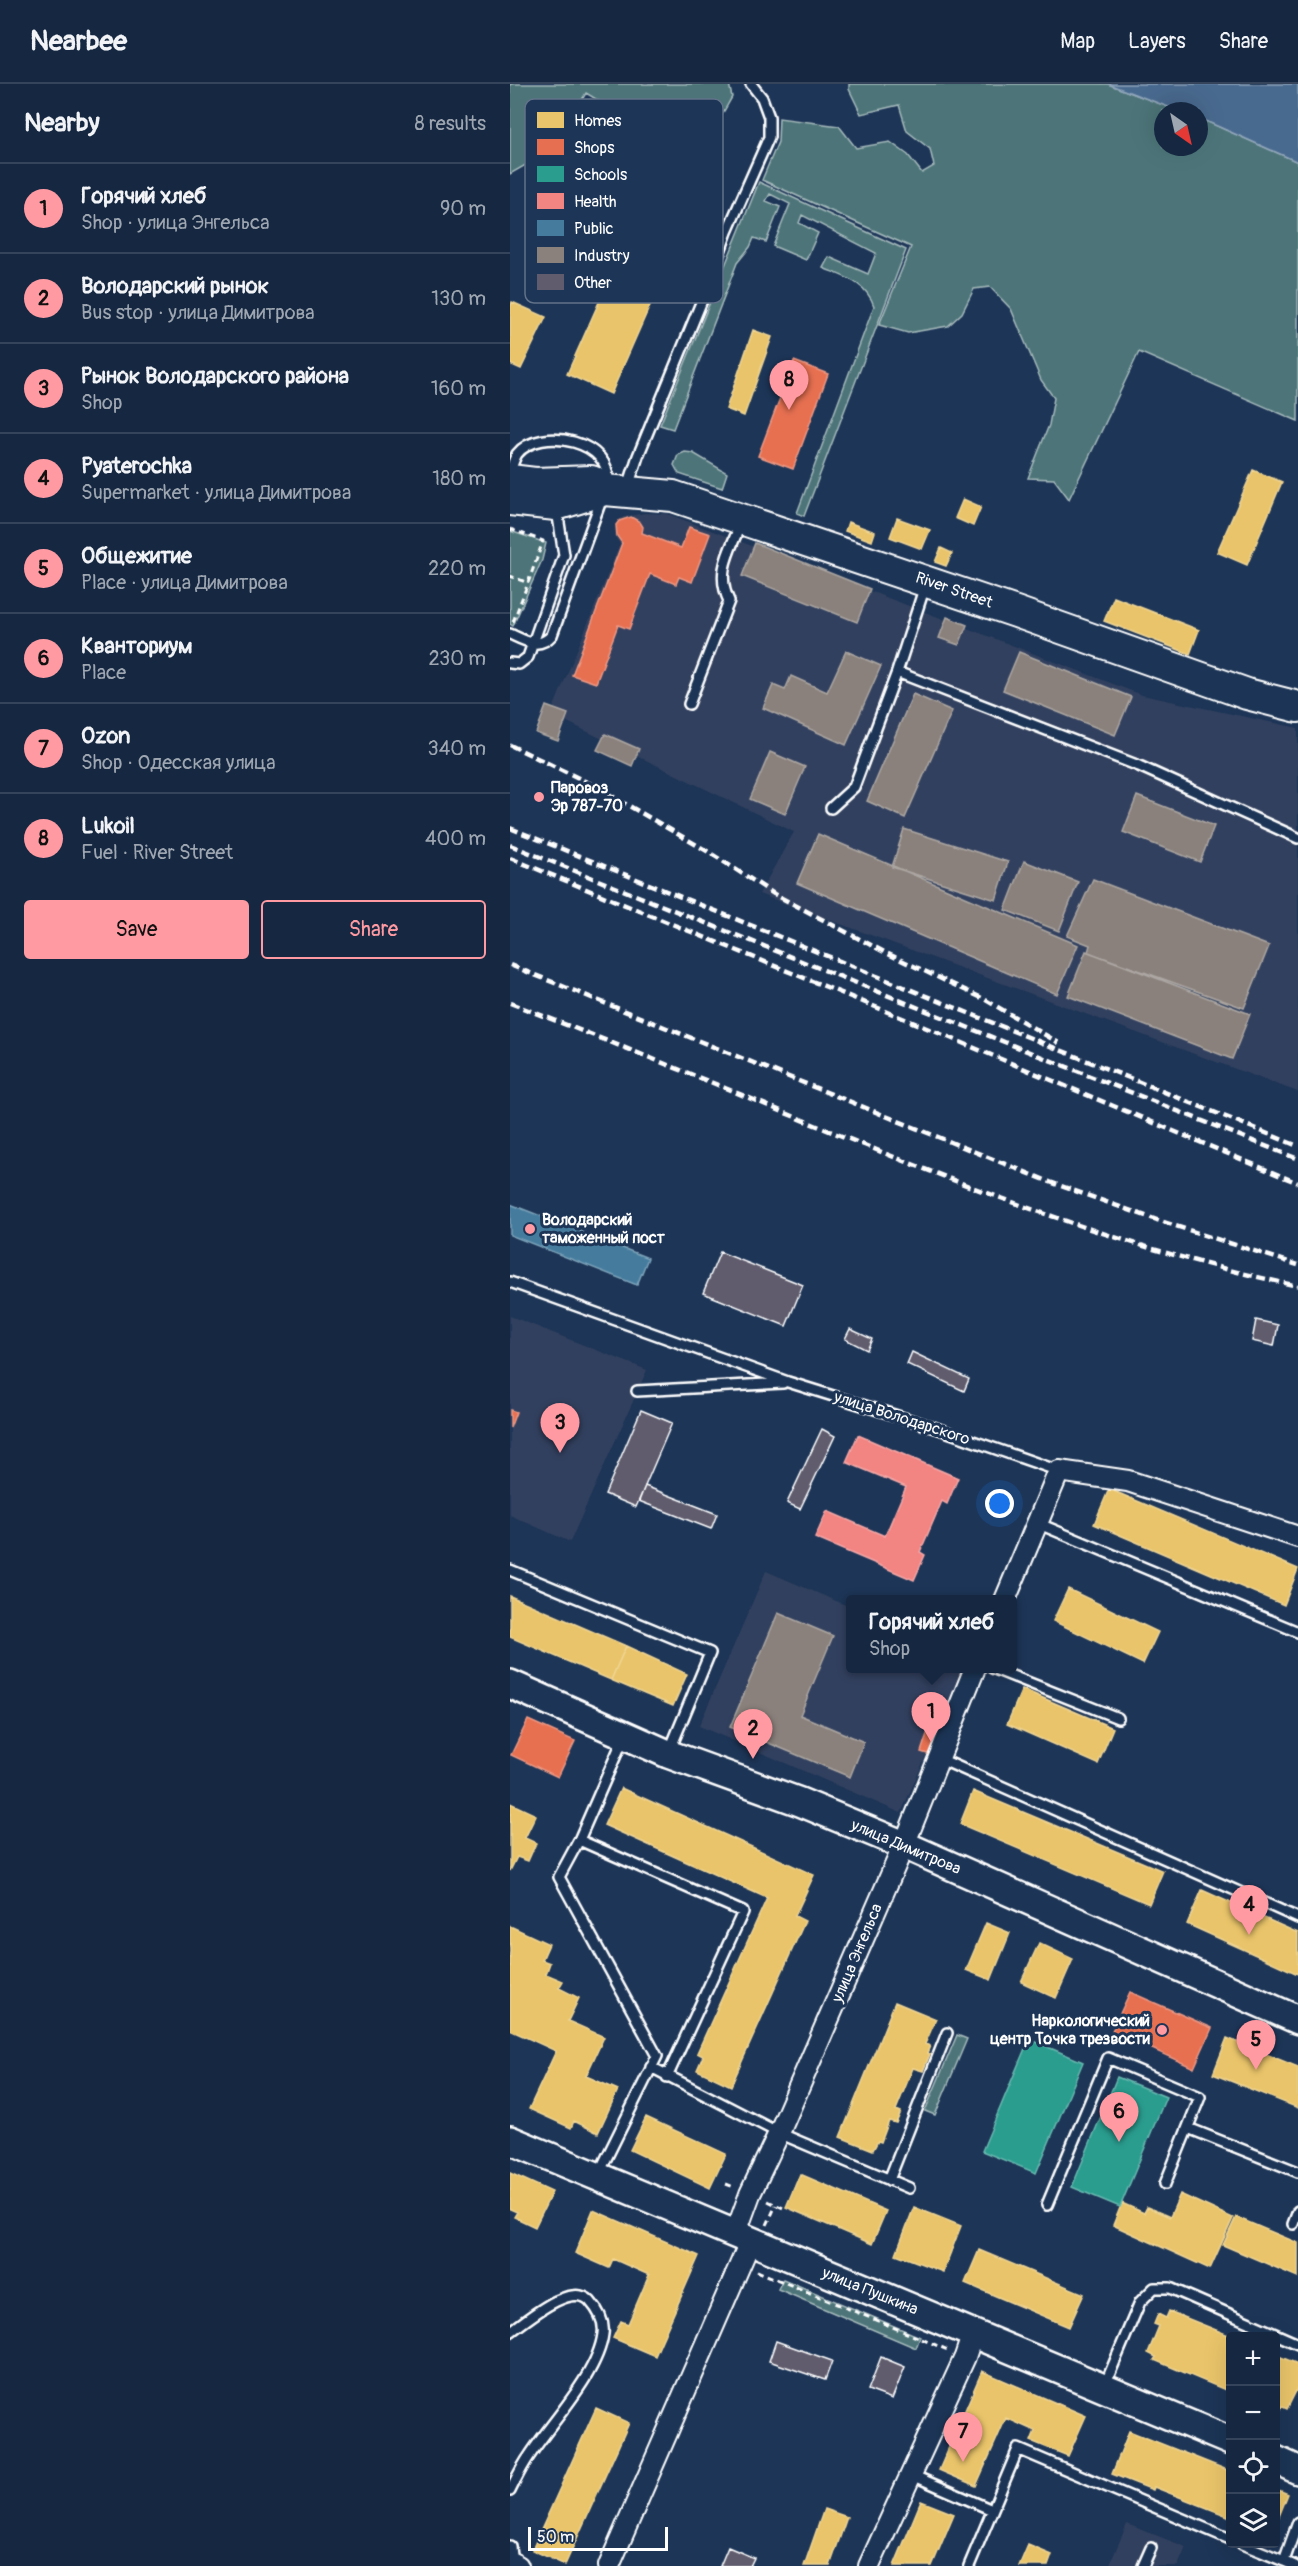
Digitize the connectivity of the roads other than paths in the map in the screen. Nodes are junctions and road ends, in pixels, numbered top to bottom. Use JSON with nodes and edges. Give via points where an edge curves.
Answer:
{"nodes":[{"id":1,"x":752,"y":84,"type":"edge"},
{"id":2,"x":723,"y":243,"type":"edge"},
{"id":3,"x":701,"y":303,"type":"edge"},
{"id":4,"x":510,"y":472,"type":"edge"},
{"id":5,"x":510,"y":480,"type":"edge"},
{"id":6,"x":616,"y":490,"type":"junction"},
{"id":7,"x":554,"y":494,"type":"junction"},
{"id":8,"x":510,"y":500,"type":"edge"},
{"id":9,"x":743,"y":518,"type":"junction"},
{"id":10,"x":926,"y":581,"type":"junction"},
{"id":11,"x":510,"y":634,"type":"edge"},
{"id":12,"x":533,"y":644,"type":"junction"},
{"id":13,"x":510,"y":663,"type":"edge"},
{"id":14,"x":897,"y":672,"type":"junction"},
{"id":15,"x":688,"y":704,"type":"dead end"},
{"id":16,"x":1298,"y":707,"type":"edge"},
{"id":17,"x":831,"y":808,"type":"dead end"},
{"id":18,"x":1298,"y":838,"type":"edge"},
{"id":19,"x":510,"y":1282,"type":"edge"},
{"id":20,"x":788,"y":1382,"type":"junction"},
{"id":21,"x":637,"y":1391,"type":"dead end"},
{"id":22,"x":1059,"y":1471,"type":"junction"},
{"id":23,"x":1037,"y":1523,"type":"junction"},
{"id":24,"x":1298,"y":1537,"type":"edge"},
{"id":25,"x":510,"y":1570,"type":"edge"},
{"id":26,"x":1007,"y":1595,"type":"edge"},
{"id":27,"x":1298,"y":1632,"type":"edge"},
{"id":28,"x":973,"y":1673,"type":"edge"},
{"id":29,"x":1005,"y":1673,"type":"edge"},
{"id":30,"x":510,"y":1684,"type":"edge"},
{"id":31,"x":1118,"y":1718,"type":"dead end"},
{"id":32,"x":625,"y":1736,"type":"junction"},
{"id":33,"x":668,"y":1754,"type":"junction"},
{"id":34,"x":938,"y":1758,"type":"junction"},
{"id":35,"x":579,"y":1840,"type":"junction"},
{"id":36,"x":904,"y":1845,"type":"junction"},
{"id":37,"x":1298,"y":1918,"type":"edge"},
{"id":38,"x":1298,"y":2020,"type":"edge"},
{"id":39,"x":947,"y":2033,"type":"dead end"},
{"id":40,"x":651,"y":2067,"type":"junction"},
{"id":41,"x":667,"y":2077,"type":"junction"},
{"id":42,"x":1188,"y":2128,"type":"junction"},
{"id":43,"x":779,"y":2133,"type":"junction"},
{"id":44,"x":510,"y":2140,"type":"edge"},
{"id":45,"x":1298,"y":2172,"type":"edge"},
{"id":46,"x":597,"y":2177,"type":"junction"},
{"id":47,"x":889,"y":2180,"type":"junction"},
{"id":48,"x":1165,"y":2184,"type":"dead end"},
{"id":49,"x":909,"y":2188,"type":"dead end"},
{"id":50,"x":1047,"y":2205,"type":"dead end"},
{"id":51,"x":1298,"y":2211,"type":"edge"},
{"id":52,"x":1293,"y":2224,"type":"dead end"},
{"id":53,"x":742,"y":2239,"type":"junction"},
{"id":54,"x":510,"y":2332,"type":"edge"},
{"id":55,"x":973,"y":2333,"type":"junction"},
{"id":56,"x":1298,"y":2344,"type":"edge"},
{"id":57,"x":1104,"y":2388,"type":"junction"},
{"id":58,"x":1228,"y":2440,"type":"edge"},
{"id":59,"x":1280,"y":2462,"type":"edge"},
{"id":60,"x":1298,"y":2470,"type":"edge"},
{"id":61,"x":919,"y":2478,"type":"dead end"},
{"id":62,"x":510,"y":2492,"type":"edge"},
{"id":63,"x":992,"y":2510,"type":"junction"},
{"id":64,"x":1298,"y":2522,"type":"edge"},
{"id":65,"x":1226,"y":2537,"type":"edge"},
{"id":66,"x":1151,"y":2548,"type":"dead end"},
{"id":67,"x":1252,"y":2548,"type":"edge"},
{"id":68,"x":1284,"y":2561,"type":"junction"},
{"id":69,"x":609,"y":2566,"type":"edge"},
{"id":70,"x":869,"y":2566,"type":"edge"},
{"id":71,"x":969,"y":2566,"type":"edge"},
{"id":72,"x":1143,"y":2566,"type":"edge"},
{"id":73,"x":1295,"y":2566,"type":"edge"}],
"edges":[{"from":1,"to":2,"type":"lane","via":[[769,117],[769,137]]},
{"from":3,"to":6,"type":"lane","via":[[638,456]]},
{"from":4,"to":6,"type":"lane","via":[[516,455],[524,448],[569,440],[589,449],[606,464]]},
{"from":5,"to":7,"type":"main road","name":"River Street"},
{"from":6,"to":7,"type":"main road","name":"River Street","via":[[591,481]]},
{"from":6,"to":9,"type":"main road","name":"River Street","via":[[673,496]]},
{"from":6,"to":12,"type":"lane","via":[[552,635]]},
{"from":7,"to":8,"type":"main road","name":"River Street"},
{"from":7,"to":12,"type":"lane","via":[[564,555]]},
{"from":9,"to":10,"type":"main road","name":"River Street"},
{"from":9,"to":15,"type":"lane","via":[[722,572],[729,601]]},
{"from":10,"to":14,"type":"lane"},
{"from":10,"to":16,"type":"main road","name":"River Street","via":[[1247,694]]},
{"from":11,"to":12,"type":"lane"},
{"from":12,"to":13,"type":"lane","via":[[526,660]]},
{"from":14,"to":17,"type":"lane","via":[[854,787]]},
{"from":14,"to":18,"type":"lane","via":[[1139,766]]},
{"from":19,"to":20,"type":"lane","name":"улица Володарского"},
{"from":20,"to":21,"type":"lane"},
{"from":20,"to":22,"type":"lane","name":"улица Володарского"},
{"from":22,"to":23,"type":"street"},
{"from":22,"to":24,"type":"street","name":"улица Володарского","via":[[1128,1481]]},
{"from":23,"to":26,"type":"street"},
{"from":23,"to":27,"type":"lane"},
{"from":25,"to":33,"type":"lane","via":[[710,1653]]},
{"from":28,"to":34,"type":"street","name":"улица Энгельса"},
{"from":29,"to":31,"type":"lane"},
{"from":30,"to":32,"type":"main road","name":"улица Димитрова"},
{"from":32,"to":33,"type":"main road","name":"улица Димитрова"},
{"from":32,"to":35,"type":"lane"},
{"from":33,"to":36,"type":"main road","name":"улица Димитрова"},
{"from":34,"to":36,"type":"street","name":"улица Энгельса"},
{"from":34,"to":37,"type":"lane"},
{"from":35,"to":40,"type":"lane","via":[[559,1877],[657,2056]]},
{"from":35,"to":41,"type":"lane","via":[[744,1912]]},
{"from":36,"to":38,"type":"main road","name":"улица Димитрова"},
{"from":36,"to":43,"type":"street","name":"улица Энгельса"},
{"from":39,"to":47,"type":"lane"},
{"from":40,"to":41,"type":"lane"},
{"from":40,"to":46,"type":"lane"},
{"from":41,"to":43,"type":"lane"},
{"from":42,"to":45,"type":"lane"},
{"from":42,"to":48,"type":"lane"},
{"from":42,"to":50,"type":"lane","via":[[1200,2097],[1108,2058]]},
{"from":43,"to":47,"type":"lane"},
{"from":43,"to":53,"type":"street","name":"улица Энгельса","via":[[750,2194]]},
{"from":44,"to":46,"type":"main road","name":"улица Пушкина"},
{"from":46,"to":53,"type":"main road","name":"улица Пушкина"},
{"from":47,"to":49,"type":"lane"},
{"from":51,"to":52,"type":"lane"},
{"from":53,"to":55,"type":"main road","name":"улица Пушкина"},
{"from":53,"to":69,"type":"street","name":"улица Энгельса"},
{"from":54,"to":62,"type":"lane","via":[[550,2304],[577,2296],[587,2298],[600,2313],[604,2332],[595,2363],[529,2456]]},
{"from":55,"to":57,"type":"main road","name":"улица Пушкина"},
{"from":55,"to":70,"type":"street"},
{"from":56,"to":57,"type":"lane","via":[[1170,2288],[1154,2288],[1140,2302]]},
{"from":57,"to":58,"type":"main road","name":"улица Пушкина"},
{"from":59,"to":60,"type":"main road"},
{"from":61,"to":63,"type":"lane"},
{"from":63,"to":65,"type":"lane","via":[[1018,2449]]},
{"from":63,"to":71,"type":"lane"},
{"from":64,"to":68,"type":"lane"},
{"from":66,"to":72,"type":"lane"},
{"from":67,"to":68,"type":"lane"},
{"from":68,"to":73,"type":"lane"}]}
